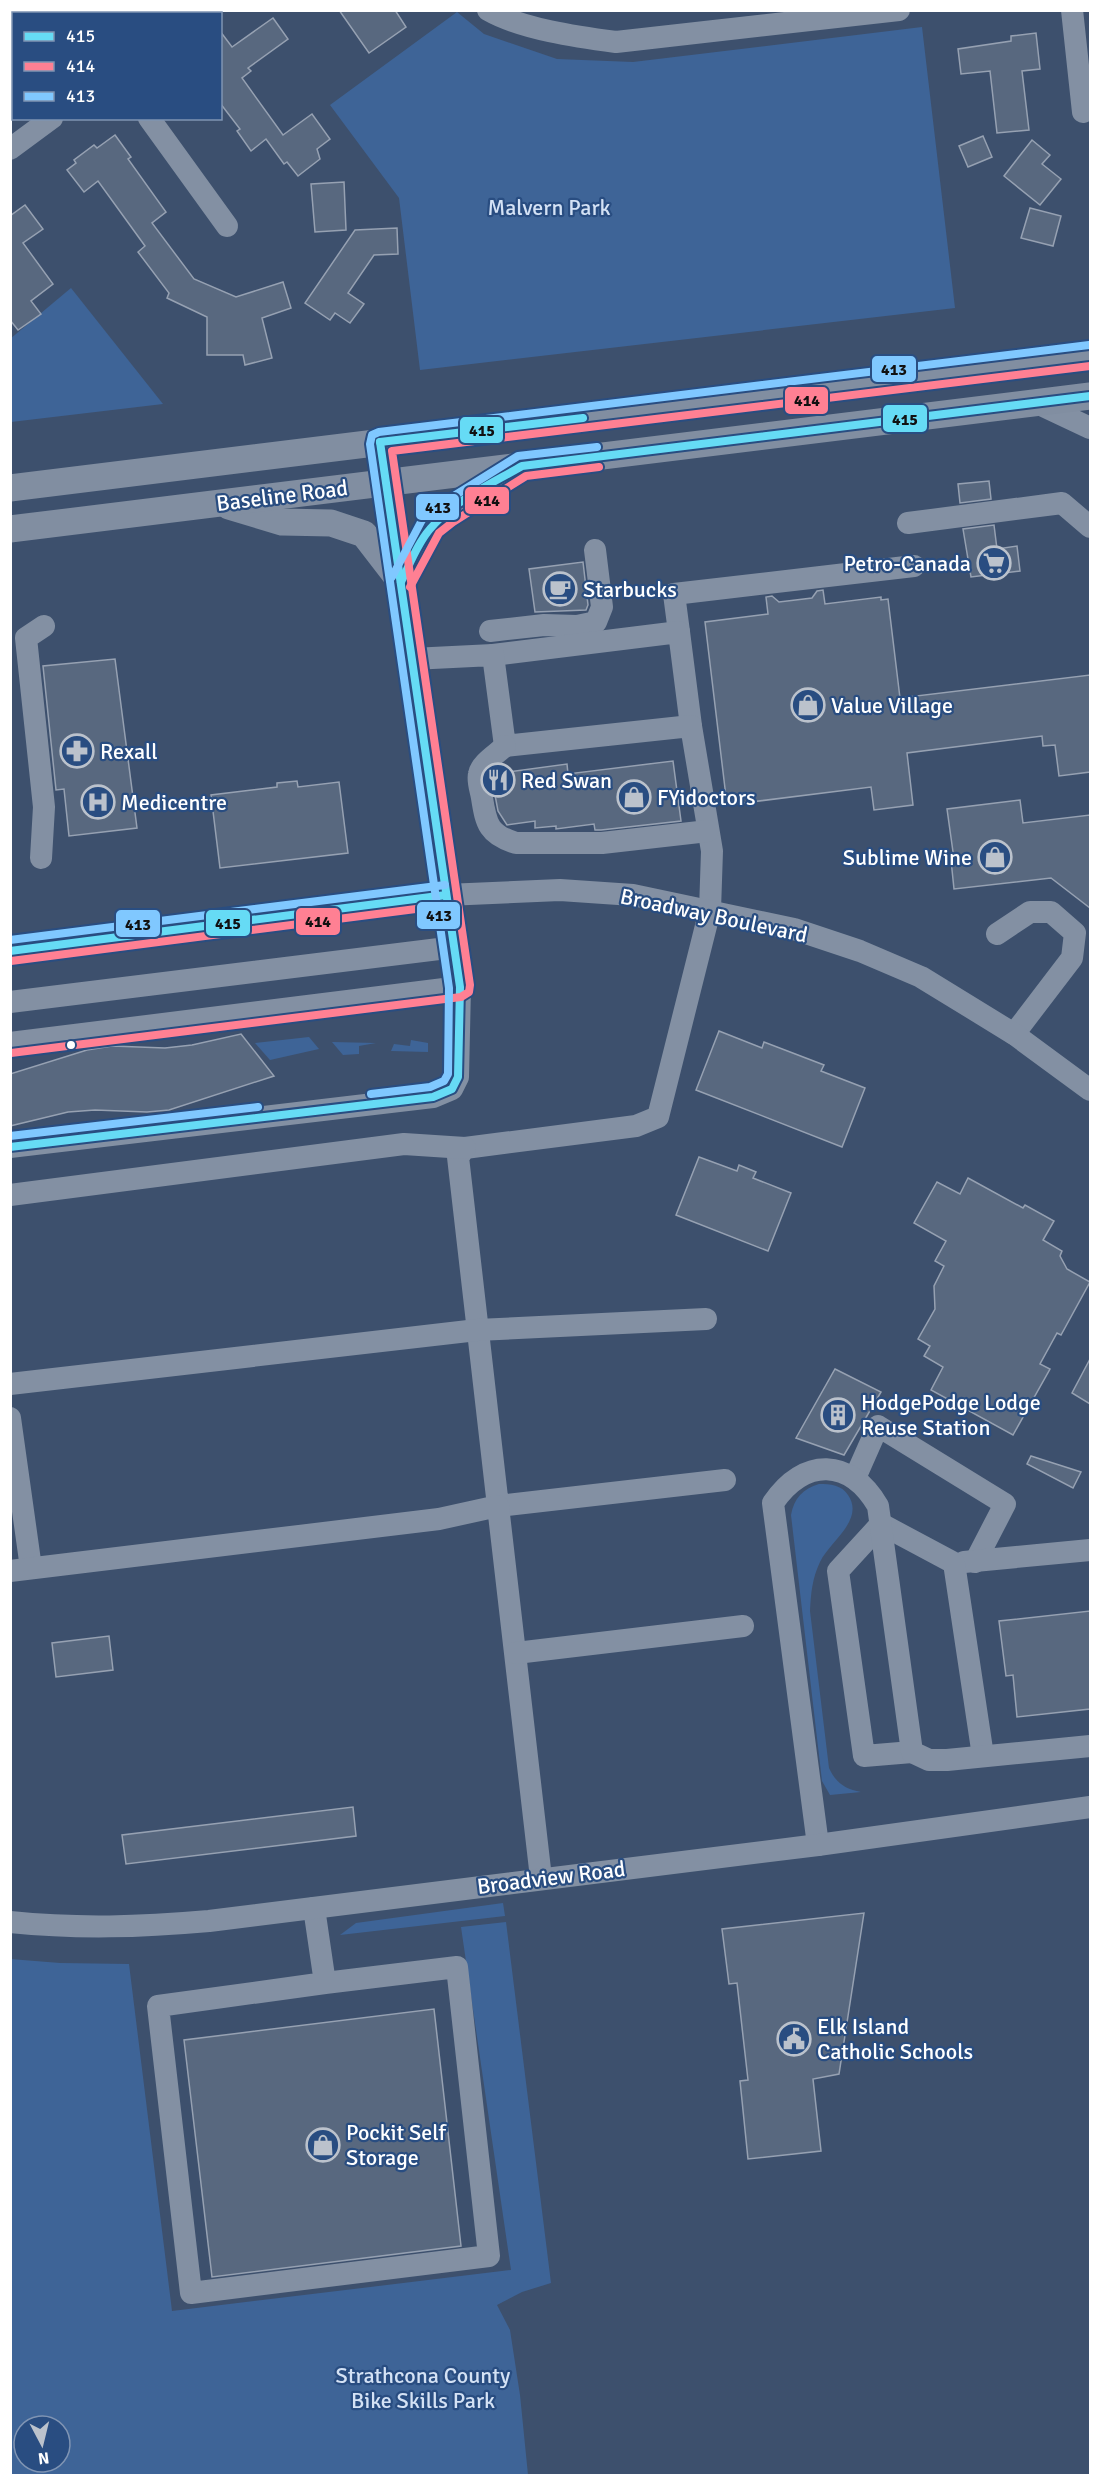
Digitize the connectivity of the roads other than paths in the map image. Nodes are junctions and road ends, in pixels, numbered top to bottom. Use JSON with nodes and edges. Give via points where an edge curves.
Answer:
{"nodes":[{"id":1,"x":488,"y":10,"type":"edge"},
{"id":2,"x":899,"y":10,"type":"edge"},
{"id":3,"x":1072,"y":10,"type":"edge"},
{"id":4,"x":735,"y":20,"type":"edge"},
{"id":5,"x":1083,"y":112,"type":"dead end"},
{"id":6,"x":49,"y":120,"type":"edge"},
{"id":7,"x":150,"y":120,"type":"edge"},
{"id":8,"x":10,"y":149,"type":"edge"},
{"id":9,"x":226,"y":226,"type":"dead end"},
{"id":10,"x":1090,"y":355,"type":"edge"},
{"id":11,"x":1090,"y":396,"type":"edge"},
{"id":12,"x":1037,"y":403,"type":"junction"},
{"id":13,"x":1090,"y":428,"type":"edge"},
{"id":14,"x":380,"y":442,"type":"junction"},
{"id":15,"x":522,"y":466,"type":"junction"},
{"id":16,"x":385,"y":482,"type":"junction"},
{"id":17,"x":10,"y":488,"type":"edge"},
{"id":18,"x":219,"y":503,"type":"junction"},
{"id":19,"x":908,"y":523,"type":"dead end"},
{"id":20,"x":1090,"y":527,"type":"edge"},
{"id":21,"x":10,"y":529,"type":"edge"},
{"id":22,"x":595,"y":550,"type":"dead end"},
{"id":23,"x":914,"y":566,"type":"dead end"},
{"id":24,"x":401,"y":582,"type":"junction"},
{"id":25,"x":44,"y":626,"type":"dead end"},
{"id":26,"x":490,"y":631,"type":"dead end"},
{"id":27,"x":679,"y":632,"type":"junction"},
{"id":28,"x":493,"y":655,"type":"junction"},
{"id":29,"x":412,"y":659,"type":"junction"},
{"id":30,"x":691,"y":726,"type":"junction"},
{"id":31,"x":505,"y":746,"type":"junction"},
{"id":32,"x":708,"y":831,"type":"junction"},
{"id":33,"x":41,"y":858,"type":"dead end"},
{"id":34,"x":446,"y":895,"type":"junction"},
{"id":35,"x":710,"y":910,"type":"junction"},
{"id":36,"x":997,"y":934,"type":"dead end"},
{"id":37,"x":454,"y":947,"type":"junction"},
{"id":38,"x":10,"y":951,"type":"edge"},
{"id":39,"x":460,"y":987,"type":"junction"},
{"id":40,"x":10,"y":1002,"type":"edge"},
{"id":41,"x":1014,"y":1034,"type":"junction"},
{"id":42,"x":10,"y":1043,"type":"edge"},
{"id":43,"x":1090,"y":1090,"type":"edge"},
{"id":44,"x":10,"y":1147,"type":"edge"},
{"id":45,"x":465,"y":1148,"type":"junction"},
{"id":46,"x":10,"y":1195,"type":"edge"},
{"id":47,"x":706,"y":1319,"type":"dead end"},
{"id":48,"x":477,"y":1330,"type":"junction"},
{"id":49,"x":10,"y":1384,"type":"edge"},
{"id":50,"x":10,"y":1418,"type":"edge"},
{"id":51,"x":855,"y":1478,"type":"junction"},
{"id":52,"x":725,"y":1480,"type":"dead end"},
{"id":53,"x":498,"y":1506,"type":"junction"},
{"id":54,"x":881,"y":1524,"type":"junction"},
{"id":55,"x":1090,"y":1550,"type":"edge"},
{"id":56,"x":965,"y":1562,"type":"junction"},
{"id":57,"x":21,"y":1570,"type":"edge"},
{"id":58,"x":743,"y":1626,"type":"dead end"},
{"id":59,"x":516,"y":1653,"type":"junction"},
{"id":60,"x":1090,"y":1746,"type":"edge"},
{"id":61,"x":912,"y":1752,"type":"junction"},
{"id":62,"x":983,"y":1756,"type":"junction"},
{"id":63,"x":1090,"y":1807,"type":"edge"},
{"id":64,"x":818,"y":1845,"type":"junction"},
{"id":65,"x":541,"y":1878,"type":"junction"},
{"id":66,"x":314,"y":1908,"type":"junction"},
{"id":67,"x":10,"y":1922,"type":"edge"},
{"id":68,"x":325,"y":1983,"type":"junction"}],
"edges":[{"from":1,"to":4,"type":"street","via":[[569,36],[616,42]]},
{"from":2,"to":4,"type":"street"},
{"from":3,"to":5,"type":"street"},
{"from":6,"to":8,"type":"street"},
{"from":7,"to":9,"type":"street"},
{"from":10,"to":14,"type":"main road","name":"Baseline Road"},
{"from":11,"to":12,"type":"main road","name":"Baseline Road"},
{"from":12,"to":13,"type":"street"},
{"from":12,"to":15,"type":"main road","name":"Baseline Road"},
{"from":14,"to":16,"type":"street"},
{"from":14,"to":17,"type":"main road","name":"Baseline Road"},
{"from":15,"to":16,"type":"main road","name":"Baseline Road"},
{"from":15,"to":24,"type":"main road","via":[[431,526]]},
{"from":16,"to":18,"type":"main road","name":"Baseline Road"},
{"from":16,"to":24,"type":"street"},
{"from":18,"to":21,"type":"main road","name":"Baseline Road"},
{"from":18,"to":24,"type":"main road","via":[[282,522],[331,523],[364,534]]},
{"from":19,"to":20,"type":"street","via":[[1062,503]]},
{"from":22,"to":26,"type":"street","via":[[602,606],[596,622]]},
{"from":23,"to":27,"type":"street","via":[[674,594]]},
{"from":24,"to":29,"type":"street"},
{"from":25,"to":33,"type":"street","via":[[26,638],[44,807]]},
{"from":27,"to":28,"type":"street"},
{"from":27,"to":30,"type":"street"},
{"from":28,"to":29,"type":"street"},
{"from":28,"to":31,"type":"street"},
{"from":29,"to":34,"type":"street"},
{"from":30,"to":31,"type":"street"},
{"from":30,"to":32,"type":"street"},
{"from":31,"to":32,"type":"street","via":[[478,776],[485,820],[503,839],[516,843],[602,843]]},
{"from":32,"to":35,"type":"street","via":[[712,850]]},
{"from":34,"to":35,"type":"street","name":"Broadway Boulevard","via":[[560,891],[633,895]]},
{"from":34,"to":37,"type":"street"},
{"from":34,"to":38,"type":"street","name":"Broadway Boulevard"},
{"from":35,"to":41,"type":"street","name":"Broadway Boulevard","via":[[794,928],[860,951],[921,977]]},
{"from":35,"to":45,"type":"street","via":[[658,1117],[636,1126]]},
{"from":36,"to":41,"type":"street","via":[[1030,912],[1051,912],[1075,933],[1072,958]]},
{"from":37,"to":39,"type":"street"},
{"from":37,"to":40,"type":"street"},
{"from":39,"to":42,"type":"street"},
{"from":39,"to":44,"type":"street","via":[[458,1077],[452,1089],[433,1097]]},
{"from":41,"to":43,"type":"street","name":"Broadway Boulevard"},
{"from":45,"to":46,"type":"street","via":[[404,1144]]},
{"from":45,"to":48,"type":"street","via":[[458,1157]]},
{"from":47,"to":48,"type":"street"},
{"from":48,"to":49,"type":"street"},
{"from":48,"to":53,"type":"street"},
{"from":50,"to":57,"type":"street"},
{"from":51,"to":54,"type":"street","via":[[878,1506]]},
{"from":51,"to":56,"type":"street","via":[[878,1426],[1005,1504]]},
{"from":51,"to":64,"type":"street","via":[[837,1470],[818,1470],[799,1476],[784,1487],[773,1503]]},
{"from":52,"to":53,"type":"street"},
{"from":53,"to":57,"type":"street","via":[[439,1519]]},
{"from":53,"to":59,"type":"street"},
{"from":54,"to":56,"type":"street"},
{"from":54,"to":61,"type":"street"},
{"from":54,"to":61,"type":"street","via":[[838,1571],[864,1756]]},
{"from":55,"to":56,"type":"street"},
{"from":56,"to":62,"type":"street"},
{"from":58,"to":59,"type":"street"},
{"from":59,"to":65,"type":"street"},
{"from":60,"to":62,"type":"street"},
{"from":61,"to":62,"type":"street","via":[[929,1760]]},
{"from":63,"to":64,"type":"street","name":"Broadview Road"},
{"from":64,"to":65,"type":"street","name":"Broadview Road"},
{"from":65,"to":66,"type":"street","name":"Broadview Road"},
{"from":66,"to":67,"type":"street","name":"Broadview Road","via":[[136,1928]]},
{"from":66,"to":68,"type":"street"},
{"from":68,"to":68,"type":"street","via":[[457,1967],[489,2256],[191,2293],[158,2006]]}]}
